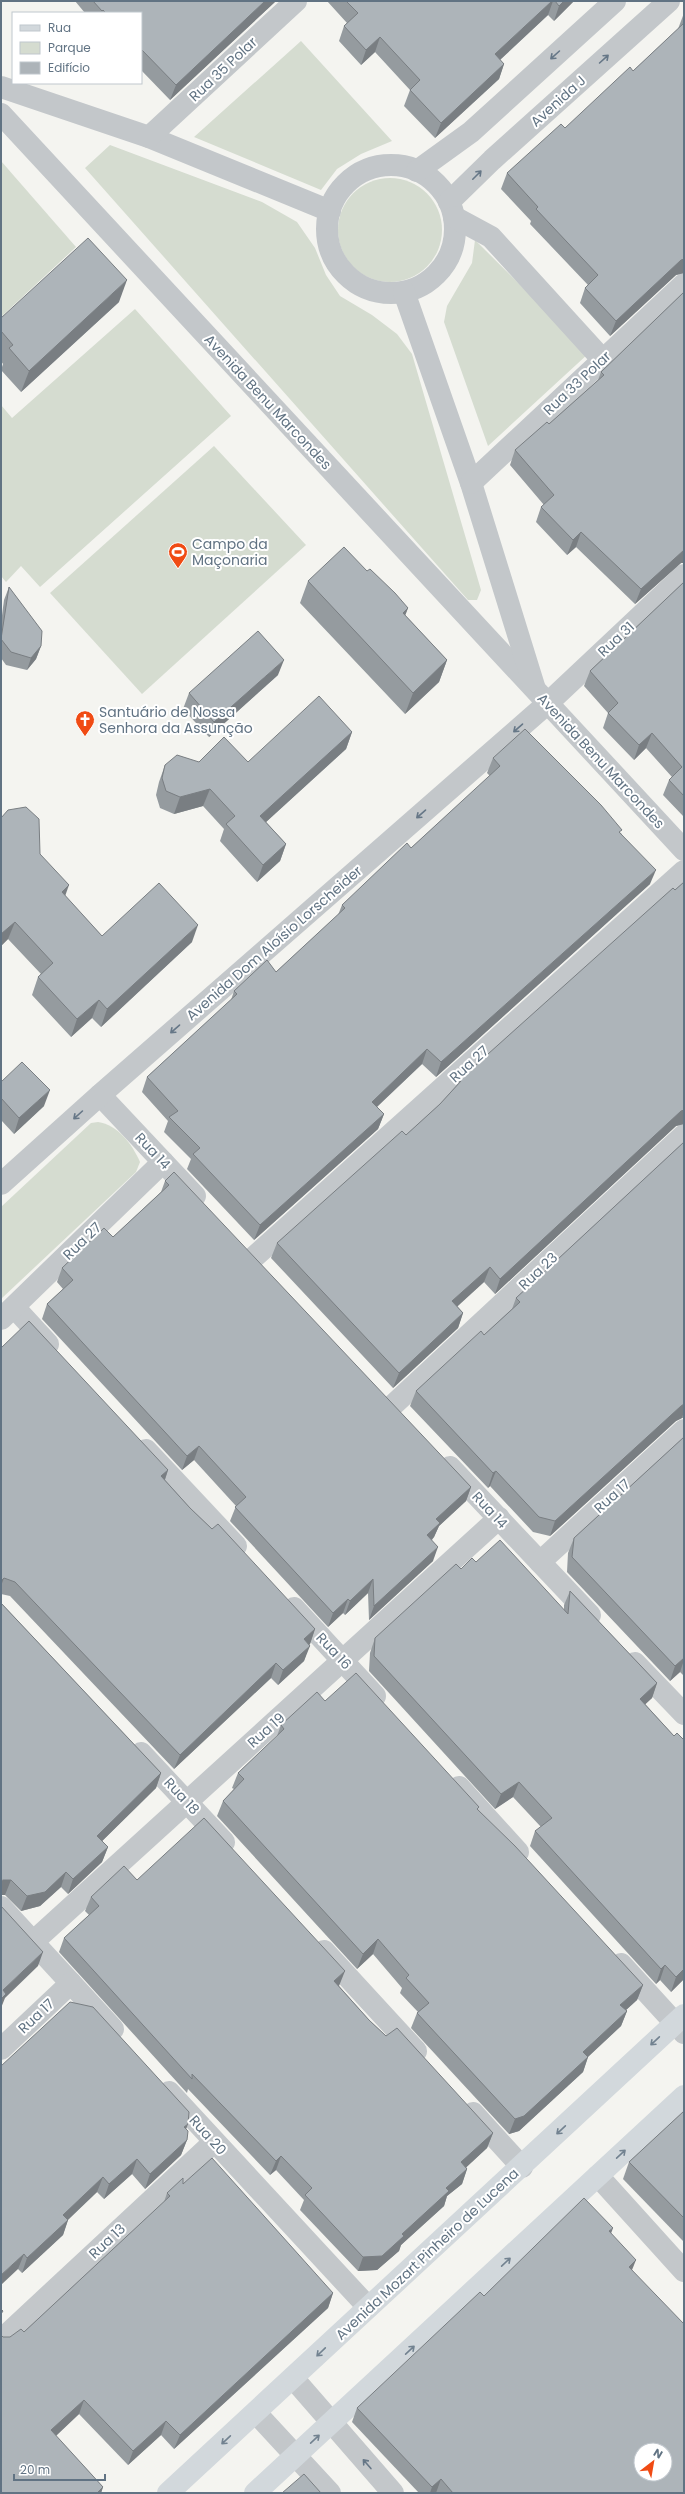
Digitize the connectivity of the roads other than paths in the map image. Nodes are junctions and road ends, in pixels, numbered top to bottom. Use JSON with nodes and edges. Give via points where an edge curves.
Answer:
{"nodes":[{"id":1,"x":296,"y":1,"type":"edge"},
{"id":2,"x":615,"y":1,"type":"edge"},
{"id":3,"x":669,"y":1,"type":"edge"},
{"id":4,"x":1,"y":87,"type":"edge"},
{"id":5,"x":1,"y":114,"type":"edge"},
{"id":6,"x":149,"y":137,"type":"junction"},
{"id":7,"x":417,"y":171,"type":"junction"},
{"id":8,"x":452,"y":210,"type":"junction"},
{"id":9,"x":330,"y":211,"type":"junction"},
{"id":10,"x":684,"y":284,"type":"edge"},
{"id":11,"x":404,"y":292,"type":"junction"},
{"id":12,"x":602,"y":359,"type":"junction"},
{"id":13,"x":472,"y":483,"type":"junction"},
{"id":14,"x":684,"y":575,"type":"edge"},
{"id":15,"x":541,"y":697,"type":"junction"},
{"id":16,"x":684,"y":850,"type":"edge"},
{"id":17,"x":684,"y":871,"type":"edge"},
{"id":18,"x":100,"y":1095,"type":"junction"},
{"id":19,"x":684,"y":1136,"type":"edge"},
{"id":20,"x":164,"y":1162,"type":"junction"},
{"id":21,"x":1,"y":1184,"type":"edge"},
{"id":22,"x":211,"y":1213,"type":"edge"},
{"id":23,"x":237,"y":1241,"type":"edge"},
{"id":24,"x":253,"y":1258,"type":"junction"},
{"id":25,"x":269,"y":1275,"type":"edge"},
{"id":26,"x":7,"y":1313,"type":"edge"},
{"id":27,"x":62,"y":1360,"type":"edge"},
{"id":28,"x":376,"y":1388,"type":"edge"},
{"id":29,"x":392,"y":1406,"type":"junction"},
{"id":30,"x":408,"y":1422,"type":"edge"},
{"id":31,"x":684,"y":1430,"type":"edge"},
{"id":32,"x":133,"y":1435,"type":"edge"},
{"id":33,"x":435,"y":1451,"type":"edge"},
{"id":34,"x":499,"y":1518,"type":"junction"},
{"id":35,"x":251,"y":1562,"type":"edge"},
{"id":36,"x":540,"y":1562,"type":"junction"},
{"id":37,"x":278,"y":1591,"type":"edge"},
{"id":38,"x":604,"y":1630,"type":"edge"},
{"id":39,"x":620,"y":1646,"type":"edge"},
{"id":40,"x":343,"y":1661,"type":"junction"},
{"id":41,"x":391,"y":1713,"type":"edge"},
{"id":42,"x":684,"y":1714,"type":"edge"},
{"id":43,"x":127,"y":1738,"type":"edge"},
{"id":44,"x":445,"y":1772,"type":"edge"},
{"id":45,"x":187,"y":1801,"type":"junction"},
{"id":46,"x":235,"y":1854,"type":"edge"},
{"id":47,"x":530,"y":1865,"type":"edge"},
{"id":48,"x":1,"y":1907,"type":"edge"},
{"id":49,"x":311,"y":1937,"type":"edge"},
{"id":50,"x":34,"y":1941,"type":"junction"},
{"id":51,"x":606,"y":1947,"type":"edge"},
{"id":52,"x":71,"y":1984,"type":"junction"},
{"id":53,"x":681,"y":2023,"type":"edge"},
{"id":54,"x":124,"y":2042,"type":"edge"},
{"id":55,"x":1,"y":2049,"type":"edge"},
{"id":56,"x":430,"y":2066,"type":"edge"},
{"id":57,"x":156,"y":2077,"type":"edge"},
{"id":58,"x":457,"y":2096,"type":"edge"},
{"id":59,"x":684,"y":2096,"type":"edge"},
{"id":60,"x":214,"y":2142,"type":"junction"},
{"id":61,"x":522,"y":2167,"type":"junction"},
{"id":62,"x":598,"y":2176,"type":"junction"},
{"id":63,"x":684,"y":2272,"type":"edge"},
{"id":64,"x":368,"y":2307,"type":"junction"},
{"id":65,"x":1,"y":2340,"type":"edge"},
{"id":66,"x":293,"y":2378,"type":"junction"},
{"id":67,"x":256,"y":2413,"type":"junction"},
{"id":68,"x":332,"y":2424,"type":"junction"},
{"id":69,"x":297,"y":2456,"type":"junction"},
{"id":70,"x":168,"y":2493,"type":"edge"},
{"id":71,"x":255,"y":2493,"type":"edge"},
{"id":72,"x":330,"y":2493,"type":"edge"},
{"id":73,"x":393,"y":2493,"type":"edge"}],
"edges":[{"from":1,"to":6,"type":"street","name":"Rua 35 Polar"},
{"from":2,"to":7,"type":"street","one_way":true,"via":[[471,132]]},
{"from":8,"to":3,"type":"street","name":"Avenida J","one_way":true,"via":[[492,160]]},
{"from":4,"to":6,"type":"street"},
{"from":5,"to":15,"type":"street","name":"Avenida Benu Marcondes"},
{"from":6,"to":9,"type":"street"},
{"from":7,"to":8,"type":"street","via":[[441,189]]},
{"from":7,"to":9,"type":"street","via":[[396,166],[374,167],[355,177],[339,192]]},
{"from":8,"to":11,"type":"street","via":[[455,237],[450,256],[438,273],[423,285]]},
{"from":8,"to":12,"type":"street","via":[[492,237]]},
{"from":9,"to":11,"type":"street","via":[[327,232],[332,254],[344,272],[361,286],[382,293]]},
{"from":10,"to":12,"type":"street","name":"Rua 33 Polar"},
{"from":11,"to":13,"type":"street","name":"Avenida Benu Marcondes"},
{"from":12,"to":13,"type":"street","name":"Rua 33 Polar"},
{"from":13,"to":15,"type":"street","name":"Avenida Benu Marcondes"},
{"from":14,"to":15,"type":"street","name":"Rua 31"},
{"from":15,"to":16,"type":"street","name":"Avenida Benu Marcondes"},
{"from":15,"to":18,"type":"street","name":"Avenida Dom Aloísio Lorscheider","one_way":true},
{"from":17,"to":24,"type":"street","name":"Rua 27"},
{"from":18,"to":20,"type":"street","name":"Rua 14"},
{"from":18,"to":21,"type":"street","name":"Avenida Dom Aloísio Lorscheider","one_way":true},
{"from":19,"to":29,"type":"street","name":"Rua 23"},
{"from":20,"to":22,"type":"street","name":"Rua 14"},
{"from":20,"to":26,"type":"street","name":"Rua 27"},
{"from":23,"to":24,"type":"street"},
{"from":24,"to":25,"type":"street"},
{"from":26,"to":27,"type":"street"},
{"from":28,"to":29,"type":"street"},
{"from":29,"to":30,"type":"street"},
{"from":31,"to":36,"type":"street","name":"Rua 17"},
{"from":32,"to":35,"type":"street"},
{"from":33,"to":34,"type":"street","name":"Rua 14"},
{"from":34,"to":36,"type":"street","name":"Rua 14"},
{"from":34,"to":40,"type":"street","name":"Rua 19"},
{"from":36,"to":38,"type":"street","name":"Rua 14"},
{"from":37,"to":40,"type":"street","name":"Rua 16"},
{"from":39,"to":42,"type":"street"},
{"from":40,"to":41,"type":"street","name":"Rua 16"},
{"from":40,"to":45,"type":"street","name":"Rua 19"},
{"from":43,"to":45,"type":"street","name":"Rua 18"},
{"from":44,"to":47,"type":"street"},
{"from":45,"to":46,"type":"street","name":"Rua 18"},
{"from":45,"to":50,"type":"street","name":"Rua 19"},
{"from":48,"to":50,"type":"street"},
{"from":49,"to":56,"type":"street"},
{"from":50,"to":52,"type":"street"},
{"from":51,"to":53,"type":"street"},
{"from":52,"to":54,"type":"street"},
{"from":52,"to":55,"type":"street","name":"Rua 17"},
{"from":53,"to":61,"type":"main road","name":"Avenida Mozart Pinheiro de Lucena","one_way":true},
{"from":57,"to":60,"type":"street","name":"Rua 20"},
{"from":58,"to":61,"type":"street"},
{"from":62,"to":59,"type":"main road","one_way":true},
{"from":60,"to":64,"type":"street","name":"Rua 20"},
{"from":60,"to":65,"type":"street","name":"Rua 13"},
{"from":61,"to":64,"type":"main road","name":"Avenida Mozart Pinheiro de Lucena"},
{"from":62,"to":63,"type":"street"},
{"from":68,"to":62,"type":"main road","one_way":true},
{"from":64,"to":66,"type":"main road","name":"Avenida Mozart Pinheiro de Lucena","one_way":true},
{"from":66,"to":67,"type":"main road","name":"Avenida Mozart Pinheiro de Lucena"},
{"from":66,"to":68,"type":"street"},
{"from":67,"to":69,"type":"street"},
{"from":67,"to":70,"type":"main road","name":"Avenida Mozart Pinheiro de Lucena","one_way":true},
{"from":69,"to":68,"type":"main road","one_way":true},
{"from":73,"to":68,"type":"street","one_way":true},
{"from":69,"to":71,"type":"main road"},
{"from":69,"to":72,"type":"street"}]}
